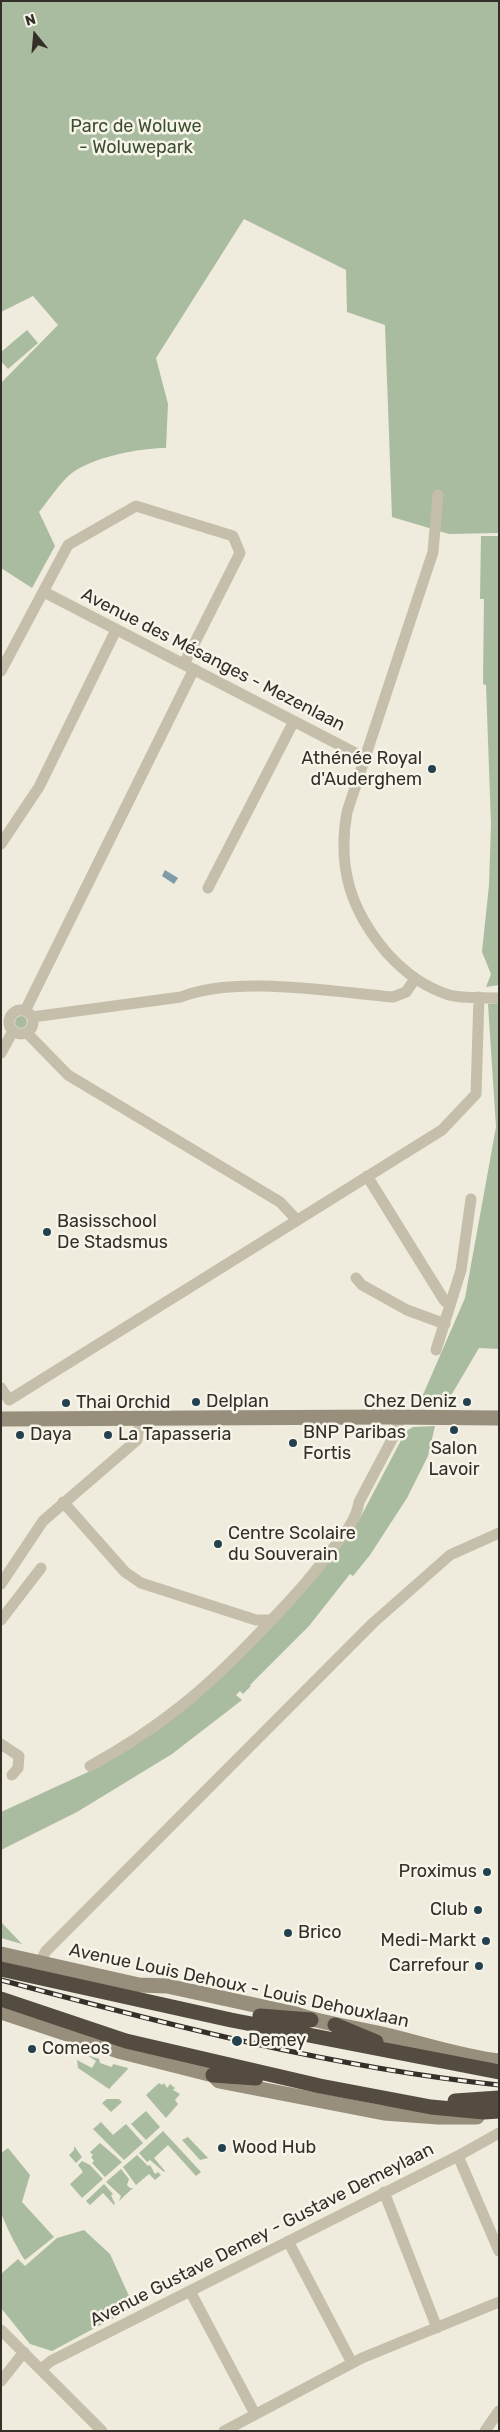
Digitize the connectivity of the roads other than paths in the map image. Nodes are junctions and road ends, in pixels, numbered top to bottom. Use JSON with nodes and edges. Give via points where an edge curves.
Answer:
{"nodes":[{"id":1,"x":438,"y":496,"type":"dead end"},
{"id":2,"x":44,"y":592,"type":"junction"},
{"id":3,"x":116,"y":630,"type":"junction"},
{"id":4,"x":189,"y":666,"type":"junction"},
{"id":5,"x":1,"y":671,"type":"edge"},
{"id":6,"x":294,"y":721,"type":"junction"},
{"id":7,"x":365,"y":758,"type":"junction"},
{"id":8,"x":1,"y":844,"type":"edge"},
{"id":9,"x":208,"y":888,"type":"dead end"},
{"id":10,"x":415,"y":979,"type":"junction"},
{"id":11,"x":479,"y":997,"type":"junction"},
{"id":12,"x":499,"y":998,"type":"edge"},
{"id":13,"x":28,"y":1014,"type":"junction"},
{"id":14,"x":8,"y":1026,"type":"edge"},
{"id":15,"x":27,"y":1033,"type":"junction"},
{"id":16,"x":1,"y":1053,"type":"edge"},
{"id":17,"x":367,"y":1176,"type":"junction"},
{"id":18,"x":471,"y":1199,"type":"dead end"},
{"id":19,"x":297,"y":1220,"type":"junction"},
{"id":20,"x":356,"y":1278,"type":"dead end"},
{"id":21,"x":450,"y":1306,"type":"junction"},
{"id":22,"x":445,"y":1324,"type":"junction"},
{"id":23,"x":436,"y":1350,"type":"dead end"},
{"id":24,"x":1,"y":1388,"type":"edge"},
{"id":25,"x":9,"y":1400,"type":"junction"},
{"id":26,"x":398,"y":1418,"type":"junction"},
{"id":27,"x":499,"y":1418,"type":"edge"},
{"id":28,"x":6,"y":1419,"type":"edge"},
{"id":29,"x":140,"y":1419,"type":"junction"},
{"id":30,"x":63,"y":1502,"type":"junction"},
{"id":31,"x":499,"y":1533,"type":"edge"},
{"id":32,"x":41,"y":1568,"type":"dead end"},
{"id":33,"x":1,"y":1584,"type":"edge"},
{"id":34,"x":1,"y":1620,"type":"edge"},
{"id":35,"x":272,"y":1620,"type":"junction"},
{"id":36,"x":1,"y":1744,"type":"edge"},
{"id":37,"x":90,"y":1766,"type":"dead end"},
{"id":38,"x":12,"y":1776,"type":"dead end"},
{"id":39,"x":1,"y":1954,"type":"edge"},
{"id":40,"x":40,"y":1962,"type":"junction"},
{"id":41,"x":1,"y":1969,"type":"edge"},
{"id":42,"x":140,"y":1999,"type":"junction"},
{"id":43,"x":1,"y":2000,"type":"edge"},
{"id":44,"x":1,"y":2012,"type":"edge"},
{"id":45,"x":311,"y":2020,"type":"junction"},
{"id":46,"x":335,"y":2025,"type":"junction"},
{"id":47,"x":400,"y":2053,"type":"junction"},
{"id":48,"x":499,"y":2061,"type":"edge"},
{"id":49,"x":499,"y":2072,"type":"edge"},
{"id":50,"x":213,"y":2075,"type":"junction"},
{"id":51,"x":320,"y":2086,"type":"junction"},
{"id":52,"x":499,"y":2098,"type":"edge"},
{"id":53,"x":388,"y":2099,"type":"junction"},
{"id":54,"x":499,"y":2111,"type":"edge"},
{"id":55,"x":499,"y":2115,"type":"edge"},
{"id":56,"x":499,"y":2133,"type":"edge"},
{"id":57,"x":458,"y":2156,"type":"junction"},
{"id":58,"x":384,"y":2192,"type":"junction"},
{"id":59,"x":288,"y":2241,"type":"junction"},
{"id":60,"x":499,"y":2251,"type":"edge"},
{"id":61,"x":190,"y":2290,"type":"junction"},
{"id":62,"x":499,"y":2302,"type":"edge"},
{"id":63,"x":437,"y":2328,"type":"junction"},
{"id":64,"x":1,"y":2330,"type":"edge"},
{"id":65,"x":24,"y":2352,"type":"junction"},
{"id":66,"x":352,"y":2363,"type":"junction"},
{"id":67,"x":41,"y":2369,"type":"junction"},
{"id":68,"x":1,"y":2381,"type":"edge"},
{"id":69,"x":255,"y":2414,"type":"junction"},
{"id":70,"x":497,"y":2418,"type":"edge"},
{"id":71,"x":102,"y":2431,"type":"edge"},
{"id":72,"x":224,"y":2431,"type":"edge"},
{"id":73,"x":485,"y":2431,"type":"edge"}],
"edges":[{"from":1,"to":7,"type":"street","via":[[433,552]]},
{"from":2,"to":3,"type":"street","name":"Avenue des Mésanges - Mezenlaan"},
{"from":2,"to":4,"type":"street","via":[[68,545],[136,506],[233,536],[240,553]]},
{"from":2,"to":5,"type":"street"},
{"from":3,"to":4,"type":"street","name":"Avenue des Mésanges - Mezenlaan"},
{"from":3,"to":8,"type":"street","via":[[39,787]]},
{"from":4,"to":6,"type":"street","name":"Avenue des Mésanges - Mezenlaan"},
{"from":4,"to":13,"type":"street"},
{"from":6,"to":7,"type":"street","name":"Avenue des Mésanges - Mezenlaan"},
{"from":6,"to":9,"type":"street"},
{"from":7,"to":10,"type":"street","via":[[343,835],[347,880],[366,926]]},
{"from":10,"to":11,"type":"street","via":[[451,995]]},
{"from":10,"to":13,"type":"street","via":[[406,992],[393,997],[245,986],[194,992],[181,997]]},
{"from":11,"to":12,"type":"street"},
{"from":11,"to":17,"type":"street","via":[[476,1094],[442,1130]]},
{"from":13,"to":14,"type":"street","via":[[14,1013]]},
{"from":13,"to":15,"type":"street","via":[[33,1026]]},
{"from":14,"to":15,"type":"street","via":[[20,1035]]},
{"from":14,"to":16,"type":"street"},
{"from":15,"to":19,"type":"street","via":[[68,1075],[280,1202]]},
{"from":17,"to":19,"type":"street"},
{"from":17,"to":21,"type":"street"},
{"from":18,"to":21,"type":"street","via":[[461,1270]]},
{"from":19,"to":25,"type":"street"},
{"from":20,"to":22,"type":"street","via":[[362,1285],[408,1310]]},
{"from":21,"to":22,"type":"street"},
{"from":22,"to":23,"type":"street"},
{"from":24,"to":25,"type":"street"},
{"from":25,"to":28,"type":"street"},
{"from":26,"to":27,"type":"street"},
{"from":26,"to":29,"type":"street"},
{"from":26,"to":35,"type":"street","via":[[398,1428],[350,1526]]},
{"from":28,"to":29,"type":"street"},
{"from":29,"to":30,"type":"street","via":[[137,1440]]},
{"from":30,"to":33,"type":"street","via":[[43,1521]]},
{"from":30,"to":35,"type":"street","via":[[125,1572],[141,1583],[256,1620]]},
{"from":31,"to":40,"type":"street","via":[[450,1555],[373,1623],[46,1951]]},
{"from":32,"to":34,"type":"street"},
{"from":35,"to":37,"type":"street","via":[[196,1696],[130,1744]]},
{"from":36,"to":38,"type":"street","via":[[19,1756],[18,1768]]},
{"from":39,"to":40,"type":"street","name":"Avenue Louis Dehoux - Louis Dehouxlaan"},
{"from":40,"to":45,"type":"street","name":"Avenue Louis Dehoux - Louis Dehouxlaan","via":[[139,1985],[167,1986]]},
{"from":41,"to":42,"type":"highway"},
{"from":42,"to":45,"type":"highway","via":[[167,1998],[272,2019]]},
{"from":42,"to":47,"type":"highway"},
{"from":43,"to":51,"type":"highway","via":[[126,2041]]},
{"from":44,"to":50,"type":"street","via":[[118,2051]]},
{"from":45,"to":46,"type":"street","name":"Avenue Louis Dehoux - Louis Dehouxlaan"},
{"from":46,"to":47,"type":"highway"},
{"from":46,"to":48,"type":"street","name":"Avenue Louis Dehoux - Louis Dehouxlaan"},
{"from":47,"to":49,"type":"highway"},
{"from":50,"to":51,"type":"highway"},
{"from":50,"to":55,"type":"street","via":[[218,2081],[384,2113],[438,2117]]},
{"from":51,"to":53,"type":"highway"},
{"from":52,"to":53,"type":"highway","via":[[468,2101]]},
{"from":53,"to":54,"type":"highway","via":[[432,2107]]},
{"from":56,"to":57,"type":"street","name":"Avenue Gustave Demey - Gustave Demeylaan"},
{"from":57,"to":58,"type":"street","name":"Avenue Gustave Demey - Gustave Demeylaan"},
{"from":57,"to":60,"type":"street"},
{"from":58,"to":59,"type":"street","name":"Avenue Gustave Demey - Gustave Demeylaan"},
{"from":58,"to":63,"type":"street"},
{"from":59,"to":61,"type":"street","name":"Avenue Gustave Demey - Gustave Demeylaan"},
{"from":59,"to":66,"type":"street"},
{"from":61,"to":67,"type":"street","name":"Avenue Gustave Demey - Gustave Demeylaan"},
{"from":61,"to":69,"type":"street"},
{"from":62,"to":63,"type":"street"},
{"from":63,"to":66,"type":"street"},
{"from":64,"to":65,"type":"street"},
{"from":65,"to":67,"type":"street"},
{"from":65,"to":68,"type":"street"},
{"from":66,"to":69,"type":"street"},
{"from":67,"to":71,"type":"street"},
{"from":69,"to":72,"type":"street"},
{"from":70,"to":73,"type":"street"}]}
